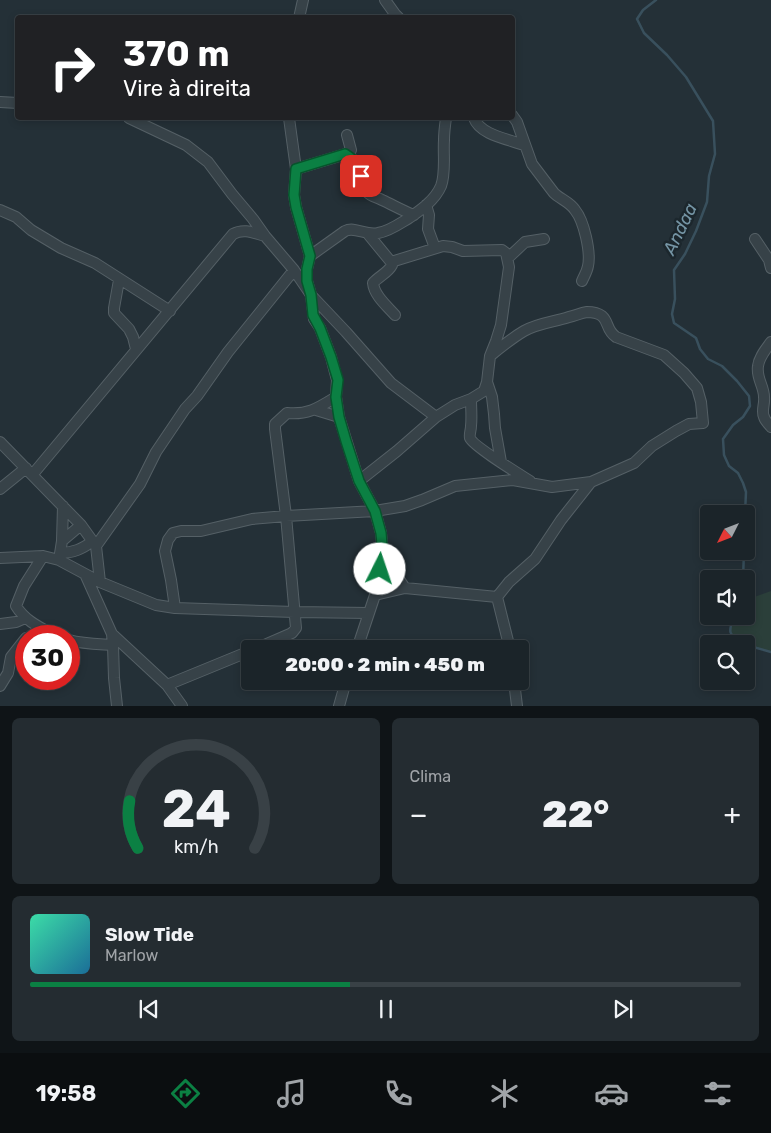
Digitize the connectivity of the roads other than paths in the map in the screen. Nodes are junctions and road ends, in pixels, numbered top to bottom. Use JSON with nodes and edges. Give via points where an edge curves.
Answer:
{"nodes":[{"id":1,"x":385,"y":0,"type":"edge"},
{"id":2,"x":304,"y":1,"type":"edge"},
{"id":3,"x":300,"y":15,"type":"edge"},
{"id":4,"x":396,"y":15,"type":"edge"},
{"id":5,"x":0,"y":102,"type":"edge"},
{"id":6,"x":15,"y":103,"type":"edge"},
{"id":7,"x":133,"y":120,"type":"edge"},
{"id":8,"x":289,"y":120,"type":"edge"},
{"id":9,"x":446,"y":120,"type":"edge"},
{"id":10,"x":475,"y":120,"type":"edge"},
{"id":11,"x":515,"y":120,"type":"edge"},
{"id":12,"x":347,"y":135,"type":"dead end"},
{"id":13,"x":524,"y":145,"type":"junction"},
{"id":14,"x":345,"y":154,"type":"junction"},
{"id":15,"x":296,"y":169,"type":"junction"},
{"id":16,"x":426,"y":206,"type":"junction"},
{"id":17,"x":0,"y":210,"type":"edge"},
{"id":18,"x":414,"y":215,"type":"junction"},
{"id":19,"x":253,"y":219,"type":"junction"},
{"id":20,"x":246,"y":231,"type":"junction"},
{"id":21,"x":368,"y":234,"type":"junction"},
{"id":22,"x":265,"y":236,"type":"junction"},
{"id":23,"x":755,"y":238,"type":"dead end"},
{"id":24,"x":544,"y":239,"type":"dead end"},
{"id":25,"x":435,"y":248,"type":"junction"},
{"id":26,"x":310,"y":256,"type":"junction"},
{"id":27,"x":508,"y":258,"type":"junction"},
{"id":28,"x":390,"y":262,"type":"junction"},
{"id":29,"x":771,"y":268,"type":"edge"},
{"id":30,"x":294,"y":270,"type":"junction"},
{"id":31,"x":119,"y":280,"type":"junction"},
{"id":32,"x":582,"y":281,"type":"dead end"},
{"id":33,"x":311,"y":295,"type":"junction"},
{"id":34,"x":170,"y":311,"type":"junction"},
{"id":35,"x":395,"y":315,"type":"dead end"},
{"id":36,"x":332,"y":317,"type":"junction"},
{"id":37,"x":320,"y":328,"type":"junction"},
{"id":38,"x":771,"y":342,"type":"edge"},
{"id":39,"x":136,"y":349,"type":"junction"},
{"id":40,"x":490,"y":356,"type":"junction"},
{"id":41,"x":760,"y":360,"type":"junction"},
{"id":42,"x":771,"y":360,"type":"edge"},
{"id":43,"x":487,"y":382,"type":"junction"},
{"id":44,"x":336,"y":397,"type":"junction"},
{"id":45,"x":471,"y":399,"type":"junction"},
{"id":46,"x":316,"y":410,"type":"junction"},
{"id":47,"x":339,"y":417,"type":"junction"},
{"id":48,"x":436,"y":417,"type":"junction"},
{"id":49,"x":771,"y":427,"type":"edge"},
{"id":50,"x":0,"y":442,"type":"edge"},
{"id":51,"x":501,"y":462,"type":"junction"},
{"id":52,"x":29,"y":471,"type":"junction"},
{"id":53,"x":359,"y":481,"type":"junction"},
{"id":54,"x":592,"y":482,"type":"junction"},
{"id":55,"x":532,"y":483,"type":"junction"},
{"id":56,"x":0,"y":489,"type":"edge"},
{"id":57,"x":62,"y":506,"type":"junction"},
{"id":58,"x":375,"y":511,"type":"junction"},
{"id":59,"x":286,"y":516,"type":"junction"},
{"id":60,"x":81,"y":525,"type":"junction"},
{"id":61,"x":62,"y":541,"type":"junction"},
{"id":62,"x":95,"y":544,"type":"junction"},
{"id":63,"x":43,"y":556,"type":"junction"},
{"id":64,"x":59,"y":556,"type":"junction"},
{"id":65,"x":383,"y":556,"type":"junction"},
{"id":66,"x":0,"y":558,"type":"edge"},
{"id":67,"x":85,"y":574,"type":"junction"},
{"id":68,"x":100,"y":582,"type":"junction"},
{"id":69,"x":405,"y":588,"type":"junction"},
{"id":70,"x":375,"y":595,"type":"junction"},
{"id":71,"x":497,"y":597,"type":"junction"},
{"id":72,"x":175,"y":608,"type":"junction"},
{"id":73,"x":295,"y":612,"type":"junction"},
{"id":74,"x":369,"y":612,"type":"junction"},
{"id":75,"x":25,"y":618,"type":"junction"},
{"id":76,"x":0,"y":624,"type":"edge"},
{"id":77,"x":35,"y":625,"type":"edge"},
{"id":78,"x":112,"y":634,"type":"junction"},
{"id":79,"x":277,"y":640,"type":"edge"},
{"id":80,"x":360,"y":640,"type":"edge"},
{"id":81,"x":508,"y":640,"type":"edge"},
{"id":82,"x":80,"y":642,"type":"edge"},
{"id":83,"x":113,"y":645,"type":"junction"},
{"id":84,"x":15,"y":652,"type":"edge"},
{"id":85,"x":241,"y":655,"type":"edge"},
{"id":86,"x":166,"y":685,"type":"junction"},
{"id":87,"x":0,"y":686,"type":"edge"},
{"id":88,"x":343,"y":690,"type":"edge"},
{"id":89,"x":515,"y":690,"type":"edge"},
{"id":90,"x":117,"y":706,"type":"edge"},
{"id":91,"x":182,"y":706,"type":"edge"},
{"id":92,"x":339,"y":706,"type":"edge"},
{"id":93,"x":516,"y":706,"type":"edge"}],
"edges":[{"from":1,"to":4,"type":"street"},
{"from":2,"to":3,"type":"street"},
{"from":5,"to":6,"type":"street"},
{"from":7,"to":19,"type":"street","via":[[186,145],[208,162]]},
{"from":8,"to":15,"type":"street"},
{"from":9,"to":16,"type":"street","via":[[441,186]]},
{"from":10,"to":13,"type":"street","via":[[485,131]]},
{"from":11,"to":13,"type":"street"},
{"from":12,"to":14,"type":"street","via":[[351,150]]},
{"from":13,"to":32,"type":"street","via":[[545,183],[579,216],[587,237],[588,268]]},
{"from":14,"to":15,"type":"street"},
{"from":14,"to":18,"type":"street","via":[[359,166],[364,186],[373,197]]},
{"from":15,"to":26,"type":"street","via":[[294,195]]},
{"from":16,"to":18,"type":"street"},
{"from":16,"to":25,"type":"street","via":[[428,229]]},
{"from":17,"to":31,"type":"street"},
{"from":18,"to":21,"type":"street","via":[[389,230]]},
{"from":19,"to":20,"type":"street"},
{"from":19,"to":22,"type":"street"},
{"from":20,"to":22,"type":"street"},
{"from":20,"to":34,"type":"street","via":[[234,234]]},
{"from":21,"to":26,"type":"street","via":[[349,229]]},
{"from":21,"to":28,"type":"street"},
{"from":22,"to":30,"type":"street"},
{"from":23,"to":29,"type":"street"},
{"from":24,"to":27,"type":"street","via":[[525,242]]},
{"from":25,"to":27,"type":"street","via":[[502,250]]},
{"from":25,"to":28,"type":"street"},
{"from":26,"to":33,"type":"street","via":[[307,281]]},
{"from":27,"to":40,"type":"street","via":[[501,325]]},
{"from":28,"to":35,"type":"street","via":[[391,268],[376,279],[374,287]]},
{"from":30,"to":33,"type":"street"},
{"from":30,"to":62,"type":"street","via":[[185,408],[156,452],[140,484]]},
{"from":31,"to":34,"type":"street"},
{"from":31,"to":39,"type":"street","via":[[114,313],[133,337]]},
{"from":33,"to":36,"type":"street"},
{"from":33,"to":37,"type":"street","via":[[313,315]]},
{"from":34,"to":39,"type":"street"},
{"from":36,"to":37,"type":"street"},
{"from":36,"to":48,"type":"street","via":[[391,383]]},
{"from":37,"to":44,"type":"street","via":[[338,380]]},
{"from":38,"to":41,"type":"street"},
{"from":39,"to":52,"type":"street"},
{"from":40,"to":43,"type":"street"},
{"from":40,"to":54,"type":"street","via":[[526,330],[580,313],[595,313],[602,316],[616,338],[664,355],[697,388],[703,423],[689,424],[652,446],[634,463]]},
{"from":41,"to":42,"type":"street"},
{"from":41,"to":49,"type":"street","via":[[757,370],[764,398],[763,413]]},
{"from":43,"to":45,"type":"street","via":[[484,391]]},
{"from":43,"to":51,"type":"street"},
{"from":44,"to":46,"type":"street"},
{"from":44,"to":47,"type":"street"},
{"from":45,"to":48,"type":"street"},
{"from":45,"to":51,"type":"street","via":[[470,440]]},
{"from":46,"to":47,"type":"street"},
{"from":46,"to":59,"type":"street","via":[[287,413],[275,424]]},
{"from":47,"to":53,"type":"street"},
{"from":48,"to":53,"type":"street"},
{"from":50,"to":52,"type":"street"},
{"from":51,"to":55,"type":"street"},
{"from":52,"to":56,"type":"street"},
{"from":52,"to":57,"type":"street"},
{"from":53,"to":58,"type":"street"},
{"from":54,"to":55,"type":"street","via":[[552,487]]},
{"from":54,"to":71,"type":"street","via":[[535,559]]},
{"from":55,"to":58,"type":"street","via":[[513,480],[455,486],[405,506]]},
{"from":57,"to":60,"type":"street"},
{"from":57,"to":61,"type":"street"},
{"from":58,"to":59,"type":"street"},
{"from":58,"to":65,"type":"street"},
{"from":59,"to":72,"type":"street","via":[[173,533],[165,551]]},
{"from":59,"to":73,"type":"street"},
{"from":60,"to":61,"type":"street"},
{"from":60,"to":62,"type":"street"},
{"from":61,"to":64,"type":"street"},
{"from":62,"to":64,"type":"street"},
{"from":62,"to":68,"type":"street"},
{"from":63,"to":64,"type":"street"},
{"from":63,"to":66,"type":"street"},
{"from":63,"to":75,"type":"street","via":[[17,602],[16,606]]},
{"from":64,"to":67,"type":"street"},
{"from":65,"to":69,"type":"street"},
{"from":65,"to":70,"type":"street"},
{"from":67,"to":68,"type":"street"},
{"from":67,"to":78,"type":"street"},
{"from":68,"to":72,"type":"street","via":[[156,605]]},
{"from":69,"to":70,"type":"street"},
{"from":69,"to":71,"type":"street"},
{"from":70,"to":74,"type":"street"},
{"from":71,"to":81,"type":"street"},
{"from":72,"to":73,"type":"street"},
{"from":73,"to":74,"type":"street"},
{"from":73,"to":79,"type":"street","via":[[295,631]]},
{"from":74,"to":80,"type":"street"},
{"from":75,"to":76,"type":"street"},
{"from":75,"to":77,"type":"street"},
{"from":78,"to":83,"type":"street"},
{"from":78,"to":86,"type":"street"},
{"from":82,"to":83,"type":"street"},
{"from":83,"to":90,"type":"street"},
{"from":84,"to":87,"type":"street"},
{"from":85,"to":86,"type":"street"},
{"from":86,"to":91,"type":"street"},
{"from":88,"to":92,"type":"street"},
{"from":89,"to":93,"type":"street"}]}
